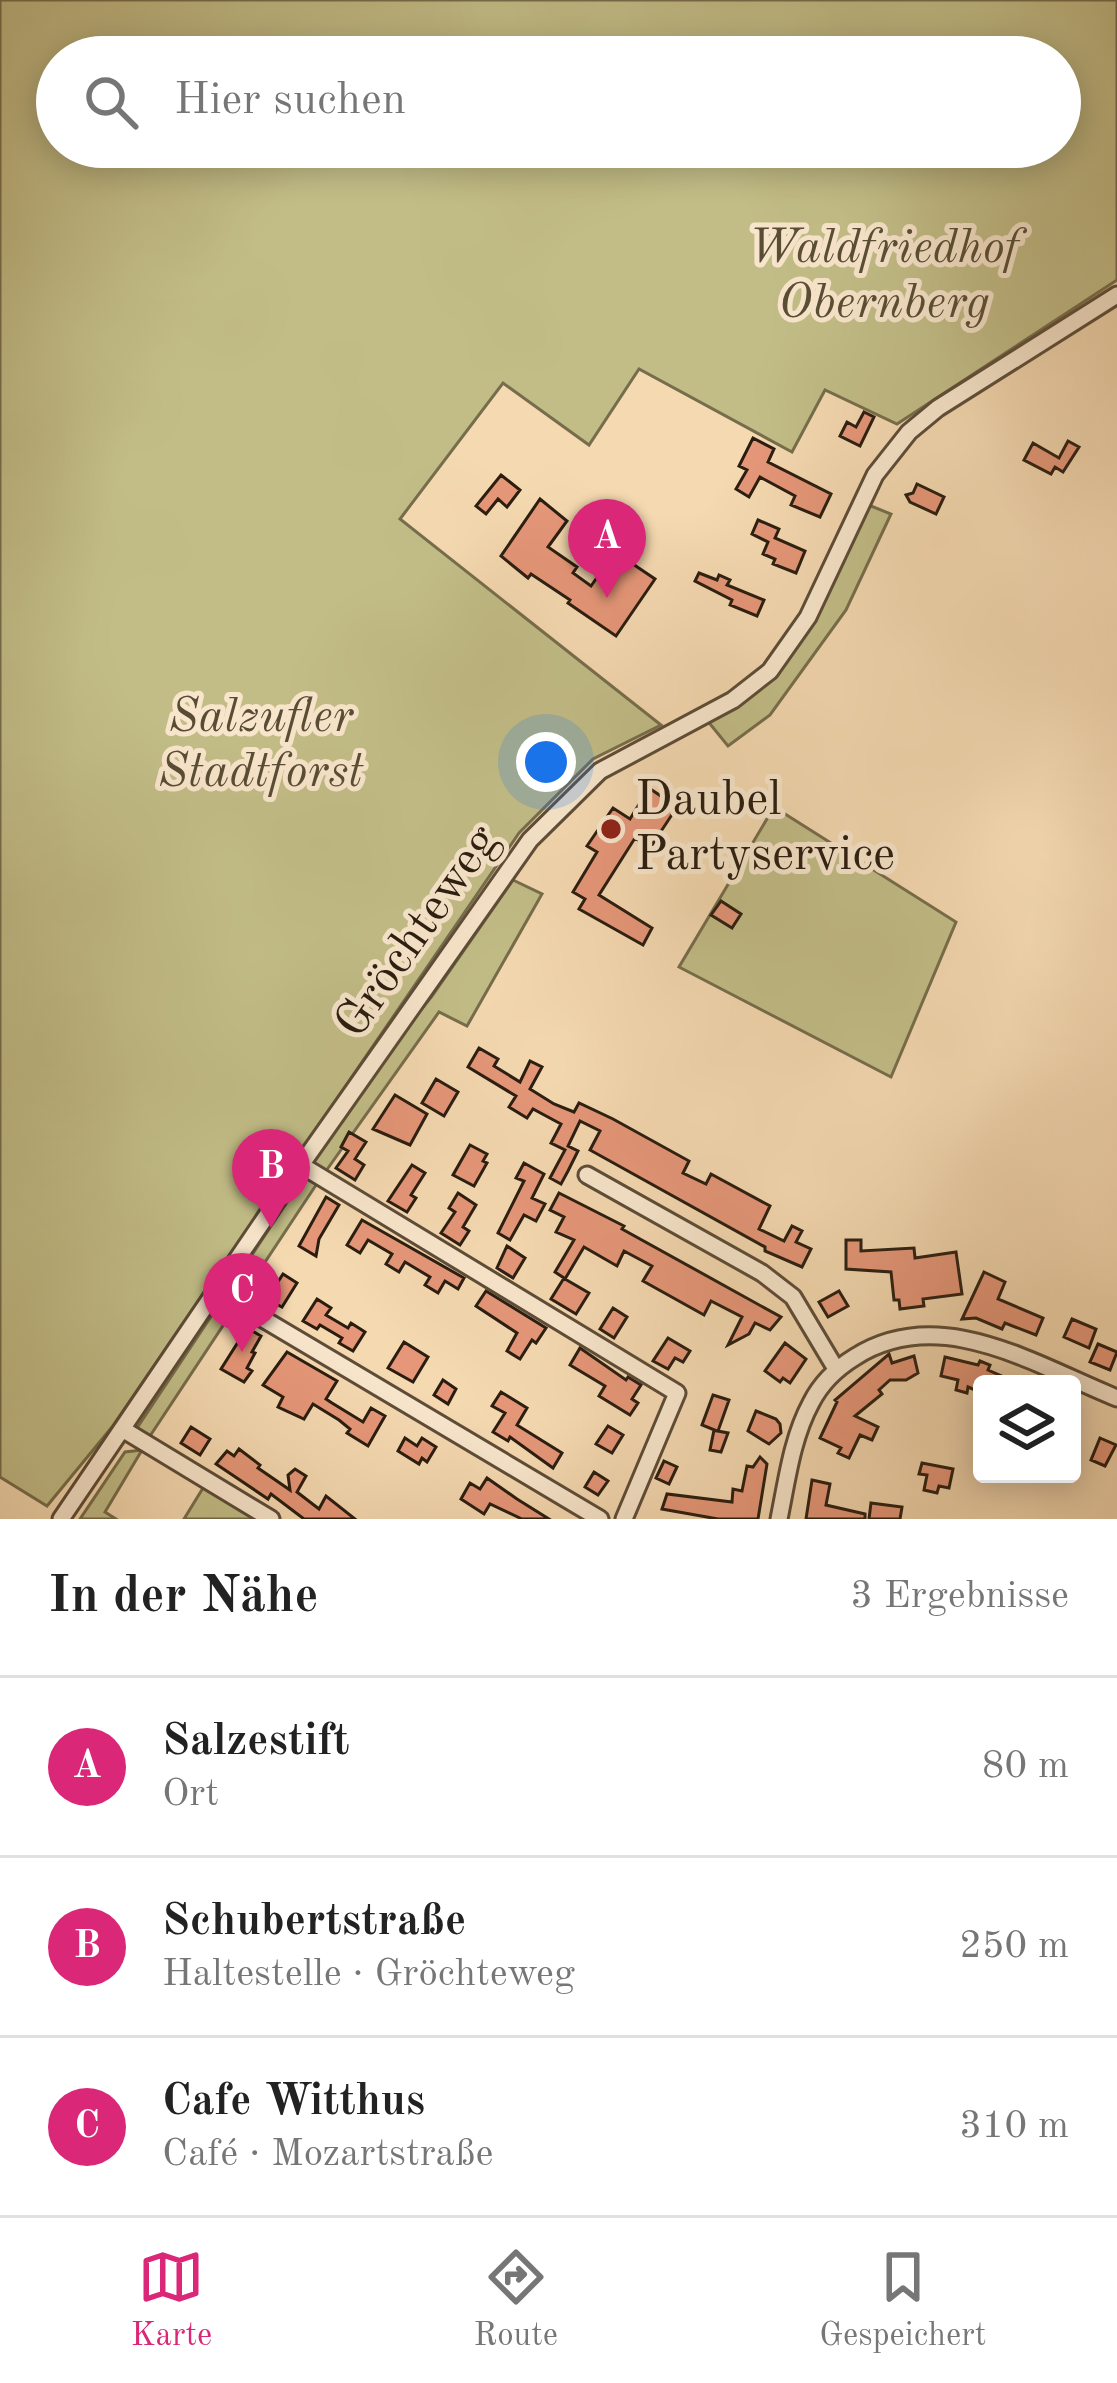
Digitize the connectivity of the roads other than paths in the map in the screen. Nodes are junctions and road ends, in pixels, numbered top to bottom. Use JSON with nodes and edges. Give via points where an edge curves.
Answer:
{"nodes":[{"id":1,"x":1117,"y":295,"type":"edge"},
{"id":2,"x":301,"y":1165,"type":"junction"},
{"id":3,"x":587,"y":1175,"type":"dead end"},
{"id":4,"x":215,"y":1291,"type":"junction"},
{"id":5,"x":836,"y":1369,"type":"junction"},
{"id":6,"x":1117,"y":1399,"type":"edge"},
{"id":7,"x":124,"y":1430,"type":"junction"},
{"id":8,"x":64,"y":1515,"type":"edge"},
{"id":9,"x":271,"y":1519,"type":"edge"},
{"id":10,"x":600,"y":1519,"type":"edge"},
{"id":11,"x":624,"y":1519,"type":"edge"},
{"id":12,"x":779,"y":1519,"type":"edge"}],
"edges":[{"from":1,"to":2,"type":"street","name":"Gröchteweg","via":[[901,440],[781,657],[733,700],[600,771],[542,826]]},
{"from":2,"to":4,"type":"street","name":"Gröchteweg"},
{"from":2,"to":11,"type":"street","via":[[677,1394]]},
{"from":3,"to":5,"type":"street","via":[[794,1298]]},
{"from":4,"to":7,"type":"street","name":"Gröchteweg"},
{"from":4,"to":10,"type":"street"},
{"from":5,"to":6,"type":"street","via":[[879,1341],[933,1333],[972,1339]]},
{"from":5,"to":12,"type":"street","via":[[796,1439]]},
{"from":7,"to":8,"type":"street","name":"Gröchteweg"},
{"from":7,"to":9,"type":"street"}]}
